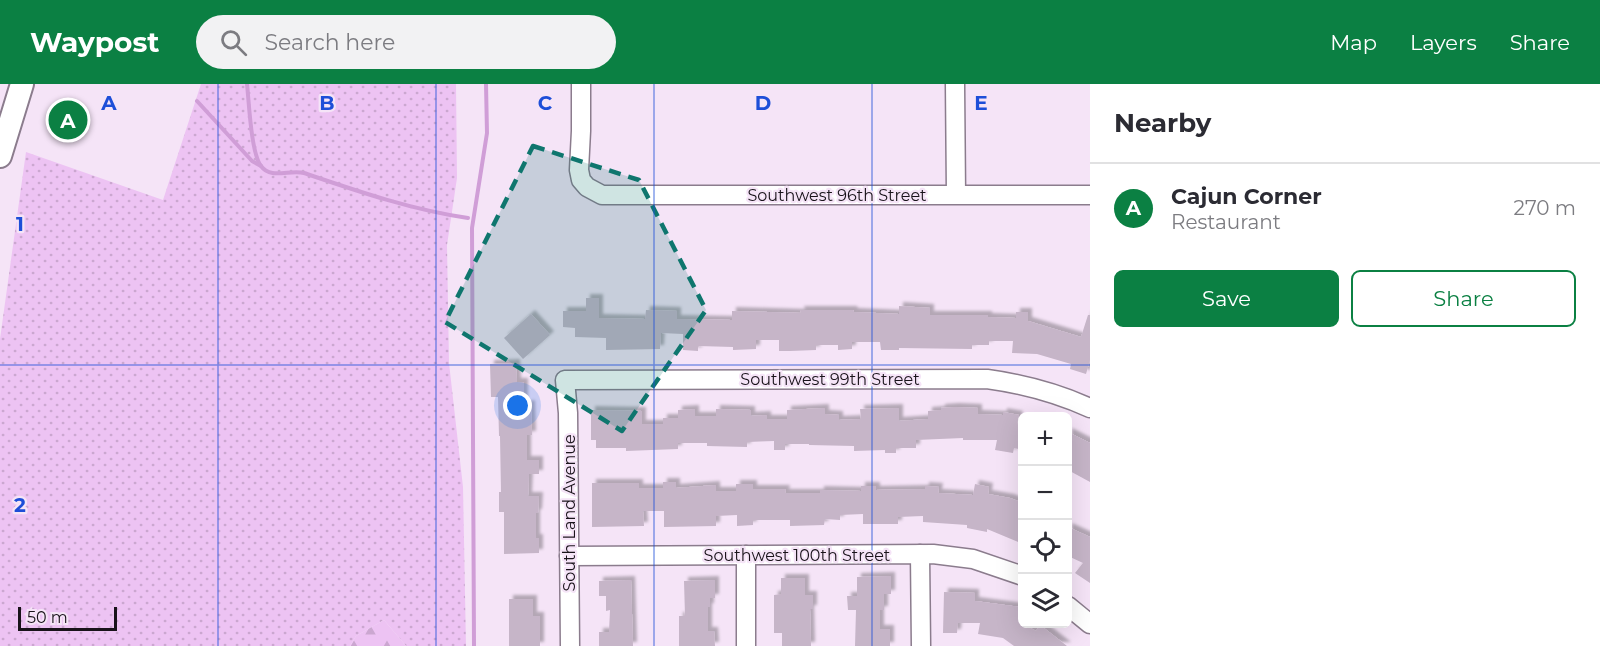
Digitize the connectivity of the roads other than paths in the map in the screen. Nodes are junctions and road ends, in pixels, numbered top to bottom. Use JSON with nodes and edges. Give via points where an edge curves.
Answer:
{"nodes":[{"id":1,"x":22,"y":84,"type":"edge"},
{"id":2,"x":580,"y":84,"type":"edge"},
{"id":3,"x":955,"y":84,"type":"edge"},
{"id":4,"x":0,"y":156,"type":"edge"},
{"id":5,"x":956,"y":194,"type":"junction"},
{"id":6,"x":1090,"y":195,"type":"edge"},
{"id":7,"x":565,"y":380,"type":"joint"},
{"id":8,"x":1090,"y":408,"type":"edge"},
{"id":9,"x":920,"y":554,"type":"junction"},
{"id":10,"x":746,"y":555,"type":"junction"},
{"id":11,"x":569,"y":556,"type":"junction"},
{"id":12,"x":1018,"y":574,"type":"edge"},
{"id":13,"x":1072,"y":609,"type":"edge"},
{"id":14,"x":1090,"y":624,"type":"edge"},
{"id":15,"x":570,"y":646,"type":"edge"},
{"id":16,"x":746,"y":646,"type":"edge"},
{"id":17,"x":921,"y":646,"type":"edge"}],
"edges":[{"from":1,"to":4,"type":"main road"},
{"from":2,"to":5,"type":"street","name":"Southwest 96th Street","via":[[579,171],[587,187],[596,193]]},
{"from":3,"to":5,"type":"street"},
{"from":5,"to":6,"type":"street","name":"Southwest 96th Street"},
{"from":7,"to":8,"type":"street","name":"Southwest 99th Street","via":[[987,379],[1046,391]]},
{"from":7,"to":11,"type":"street","name":"South Land Avenue"},
{"from":9,"to":10,"type":"street","name":"Southwest 100th Street"},
{"from":9,"to":12,"type":"street","name":"Southwest 100th Street","via":[[973,559]]},
{"from":9,"to":17,"type":"street"},
{"from":10,"to":11,"type":"street","name":"Southwest 100th Street"},
{"from":10,"to":16,"type":"street"},
{"from":11,"to":15,"type":"street","name":"South Land Avenue"},
{"from":13,"to":14,"type":"street"}]}
